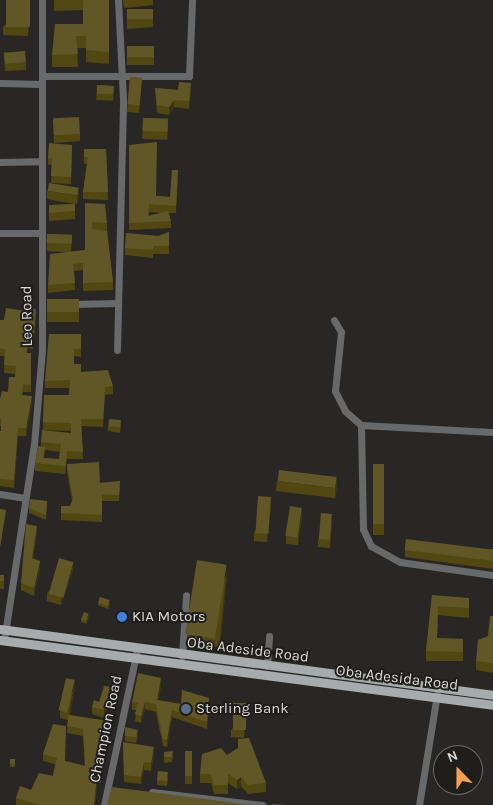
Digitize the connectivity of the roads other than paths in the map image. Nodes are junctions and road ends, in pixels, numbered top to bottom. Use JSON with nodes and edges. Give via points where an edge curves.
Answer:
{"nodes":[{"id":1,"x":42,"y":0,"type":"edge"},
{"id":2,"x":118,"y":0,"type":"edge"},
{"id":3,"x":192,"y":0,"type":"edge"},
{"id":4,"x":122,"y":77,"type":"junction"},
{"id":5,"x":42,"y":80,"type":"junction"},
{"id":6,"x":0,"y":82,"type":"edge"},
{"id":7,"x":39,"y":161,"type":"junction"},
{"id":8,"x":0,"y":162,"type":"edge"},
{"id":9,"x":0,"y":233,"type":"edge"},
{"id":10,"x":40,"y":233,"type":"junction"},
{"id":11,"x":117,"y":302,"type":"junction"},
{"id":12,"x":41,"y":304,"type":"junction"},
{"id":13,"x":51,"y":304,"type":"edge"},
{"id":14,"x":60,"y":304,"type":"edge"},
{"id":15,"x":334,"y":320,"type":"dead end"},
{"id":16,"x":117,"y":350,"type":"dead end"},
{"id":17,"x":361,"y":425,"type":"junction"},
{"id":18,"x":493,"y":432,"type":"edge"},
{"id":19,"x":0,"y":494,"type":"edge"},
{"id":20,"x":24,"y":498,"type":"junction"},
{"id":21,"x":493,"y":575,"type":"edge"},
{"id":22,"x":186,"y":595,"type":"dead end"},
{"id":23,"x":3,"y":629,"type":"edge"},
{"id":24,"x":269,"y":636,"type":"dead end"},
{"id":25,"x":2,"y":640,"type":"edge"},
{"id":26,"x":136,"y":654,"type":"junction"},
{"id":27,"x":182,"y":656,"type":"junction"},
{"id":28,"x":267,"y":666,"type":"junction"},
{"id":29,"x":437,"y":692,"type":"junction"},
{"id":30,"x":493,"y":695,"type":"edge"},
{"id":31,"x":493,"y":705,"type":"edge"},
{"id":32,"x":107,"y":787,"type":"junction"},
{"id":33,"x":117,"y":788,"type":"edge"},
{"id":34,"x":145,"y":791,"type":"edge"},
{"id":35,"x":104,"y":805,"type":"edge"},
{"id":36,"x":262,"y":805,"type":"edge"},
{"id":37,"x":419,"y":805,"type":"edge"}],
"edges":[{"from":1,"to":5,"type":"street","name":"Leo Road"},
{"from":2,"to":4,"type":"street"},
{"from":3,"to":4,"type":"street","via":[[192,75]]},
{"from":4,"to":5,"type":"street"},
{"from":4,"to":11,"type":"street"},
{"from":5,"to":6,"type":"street"},
{"from":5,"to":7,"type":"street","name":"Leo Road"},
{"from":7,"to":8,"type":"street"},
{"from":7,"to":10,"type":"street","name":"Leo Road"},
{"from":9,"to":10,"type":"street"},
{"from":10,"to":12,"type":"street","name":"Leo Road"},
{"from":11,"to":14,"type":"street"},
{"from":11,"to":16,"type":"street"},
{"from":12,"to":13,"type":"street"},
{"from":12,"to":20,"type":"street","name":"Leo Road","via":[[38,400]]},
{"from":15,"to":17,"type":"street","via":[[341,332],[335,391],[345,410]]},
{"from":17,"to":18,"type":"street"},
{"from":17,"to":21,"type":"street","via":[[362,524],[371,546],[400,562]]},
{"from":19,"to":20,"type":"street"},
{"from":20,"to":23,"type":"street","name":"Leo Road"},
{"from":22,"to":27,"type":"street"},
{"from":23,"to":25,"type":"street","name":"Leo Road"},
{"from":23,"to":26,"type":"main road","name":"Oba Adeside Road"},
{"from":24,"to":28,"type":"street"},
{"from":25,"to":26,"type":"main road","name":"Oba Adesida Road"},
{"from":26,"to":27,"type":"main road","name":"Oba Adeside Road"},
{"from":26,"to":29,"type":"main road","name":"Oba Adesida Road"},
{"from":26,"to":32,"type":"street","name":"Champion Road"},
{"from":27,"to":28,"type":"main road","name":"Oba Adeside Road"},
{"from":28,"to":29,"type":"main road","name":"Oba Adeside Road"},
{"from":29,"to":30,"type":"main road","name":"Oba Adeside Road"},
{"from":29,"to":31,"type":"main road","name":"Oba Adesida Road"},
{"from":29,"to":37,"type":"street"},
{"from":32,"to":33,"type":"street"},
{"from":32,"to":35,"type":"street","name":"Champion Road"},
{"from":34,"to":36,"type":"street"}]}
